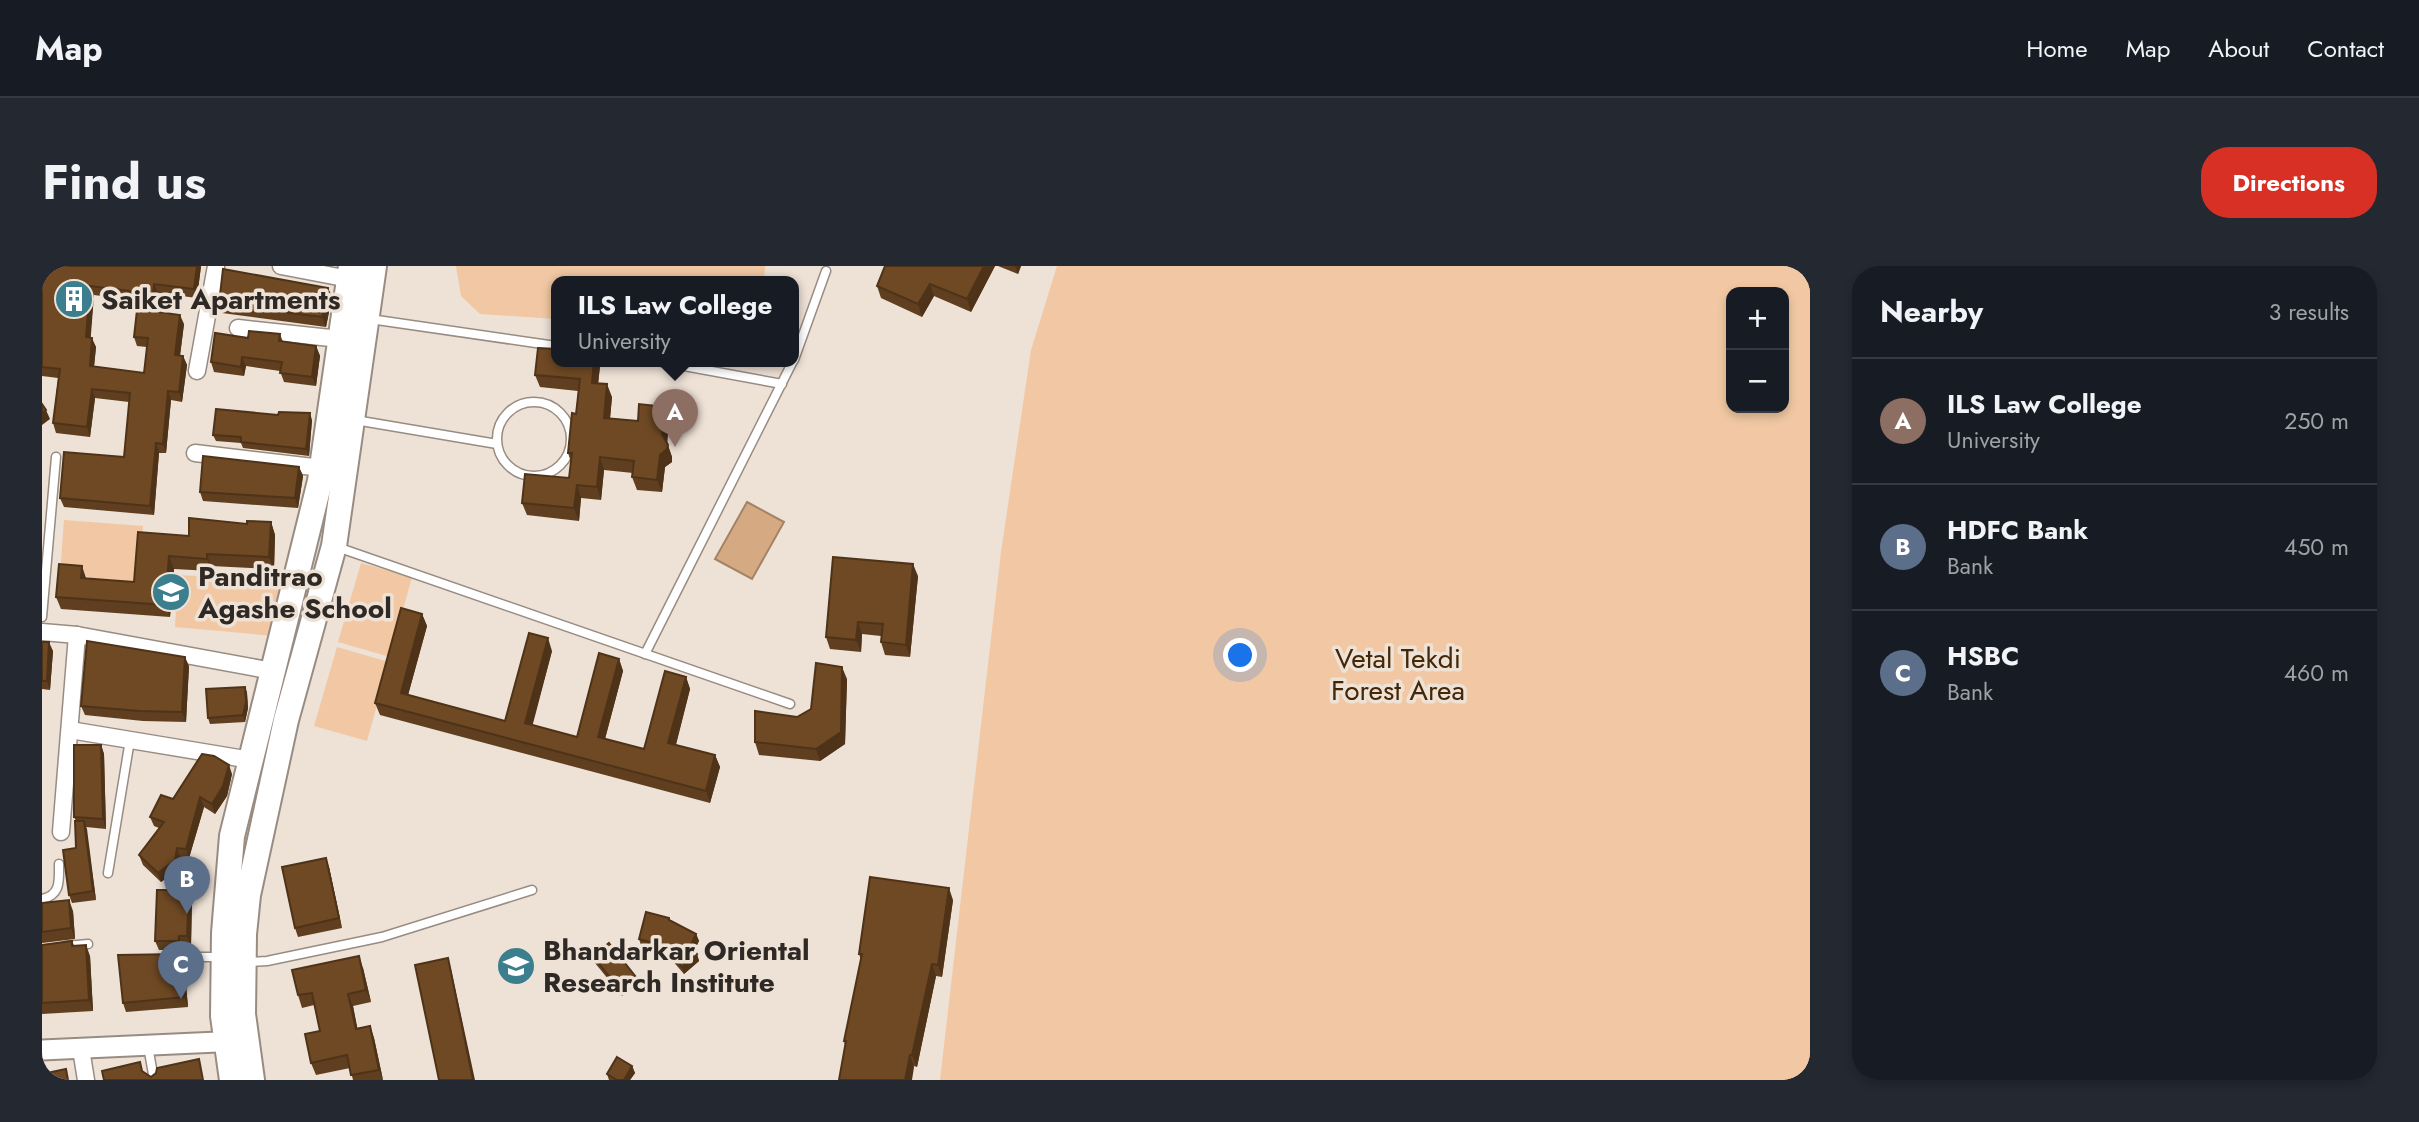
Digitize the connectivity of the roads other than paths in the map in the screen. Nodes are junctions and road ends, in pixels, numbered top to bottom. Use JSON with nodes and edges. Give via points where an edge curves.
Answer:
{"nodes":[{"id":1,"x":216,"y":266,"type":"edge"},
{"id":2,"x":281,"y":266,"type":"edge"},
{"id":3,"x":374,"y":266,"type":"edge"},
{"id":4,"x":826,"y":271,"type":"dead end"},
{"id":5,"x":350,"y":273,"type":"edge"},
{"id":6,"x":367,"y":318,"type":"junction"},
{"id":7,"x":238,"y":328,"type":"dead end"},
{"id":8,"x":340,"y":340,"type":"junction"},
{"id":9,"x":551,"y":345,"type":"edge"},
{"id":10,"x":799,"y":346,"type":"edge"},
{"id":11,"x":690,"y":367,"type":"edge"},
{"id":12,"x":790,"y":367,"type":"edge"},
{"id":13,"x":197,"y":371,"type":"dead end"},
{"id":14,"x":782,"y":384,"type":"junction"},
{"id":15,"x":352,"y":419,"type":"junction"},
{"id":16,"x":497,"y":444,"type":"junction"},
{"id":17,"x":195,"y":453,"type":"dead end"},
{"id":18,"x":56,"y":457,"type":"dead end"},
{"id":19,"x":322,"y":468,"type":"junction"},
{"id":20,"x":334,"y":546,"type":"junction"},
{"id":21,"x":42,"y":617,"type":"edge"},
{"id":22,"x":42,"y":632,"type":"edge"},
{"id":23,"x":77,"y":635,"type":"junction"},
{"id":24,"x":645,"y":654,"type":"junction"},
{"id":25,"x":273,"y":671,"type":"junction"},
{"id":26,"x":790,"y":704,"type":"dead end"},
{"id":27,"x":70,"y":730,"type":"junction"},
{"id":28,"x":130,"y":740,"type":"junction"},
{"id":29,"x":251,"y":760,"type":"junction"},
{"id":30,"x":61,"y":832,"type":"dead end"},
{"id":31,"x":59,"y":864,"type":"dead end"},
{"id":32,"x":108,"y":873,"type":"dead end"},
{"id":33,"x":532,"y":890,"type":"dead end"},
{"id":34,"x":42,"y":899,"type":"edge"},
{"id":35,"x":88,"y":944,"type":"edge"},
{"id":36,"x":53,"y":948,"type":"edge"},
{"id":37,"x":166,"y":957,"type":"edge"},
{"id":38,"x":234,"y":960,"type":"junction"},
{"id":39,"x":237,"y":1041,"type":"junction"},
{"id":40,"x":148,"y":1046,"type":"junction"},
{"id":41,"x":81,"y":1049,"type":"junction"},
{"id":42,"x":42,"y":1051,"type":"edge"},
{"id":43,"x":86,"y":1080,"type":"edge"},
{"id":44,"x":154,"y":1080,"type":"edge"},
{"id":45,"x":232,"y":1080,"type":"edge"},
{"id":46,"x":252,"y":1080,"type":"edge"}],
"edges":[{"from":1,"to":13,"type":"street"},
{"from":2,"to":5,"type":"street"},
{"from":3,"to":6,"type":"main road"},
{"from":4,"to":10,"type":"lane"},
{"from":5,"to":8,"type":"main road"},
{"from":6,"to":9,"type":"lane"},
{"from":6,"to":15,"type":"main road"},
{"from":7,"to":8,"type":"street"},
{"from":8,"to":19,"type":"main road"},
{"from":11,"to":14,"type":"lane"},
{"from":12,"to":14,"type":"lane"},
{"from":14,"to":24,"type":"lane"},
{"from":15,"to":16,"type":"lane"},
{"from":15,"to":20,"type":"main road"},
{"from":16,"to":16,"type":"lane","via":[[503,419],[512,409],[537,402],[560,412],[572,435],[566,460],[545,475],[520,474],[501,456]]},
{"from":17,"to":19,"type":"street"},
{"from":18,"to":21,"type":"lane"},
{"from":19,"to":25,"type":"main road"},
{"from":20,"to":24,"type":"lane"},
{"from":20,"to":38,"type":"main road","via":[[286,720]]},
{"from":22,"to":23,"type":"street"},
{"from":23,"to":25,"type":"street"},
{"from":23,"to":27,"type":"street"},
{"from":24,"to":26,"type":"lane"},
{"from":25,"to":29,"type":"main road"},
{"from":27,"to":28,"type":"street"},
{"from":27,"to":30,"type":"street"},
{"from":28,"to":29,"type":"street"},
{"from":28,"to":32,"type":"lane"},
{"from":29,"to":38,"type":"main road","via":[[232,836]]},
{"from":31,"to":34,"type":"lane","via":[[57,891]]},
{"from":33,"to":38,"type":"lane","via":[[382,937],[267,961]]},
{"from":35,"to":36,"type":"lane"},
{"from":37,"to":38,"type":"lane"},
{"from":38,"to":39,"type":"main road","via":[[243,1014]]},
{"from":39,"to":40,"type":"street"},
{"from":39,"to":45,"type":"main road"},
{"from":39,"to":46,"type":"main road"},
{"from":40,"to":41,"type":"street"},
{"from":40,"to":44,"type":"lane"},
{"from":41,"to":42,"type":"street"},
{"from":41,"to":43,"type":"street"}]}
